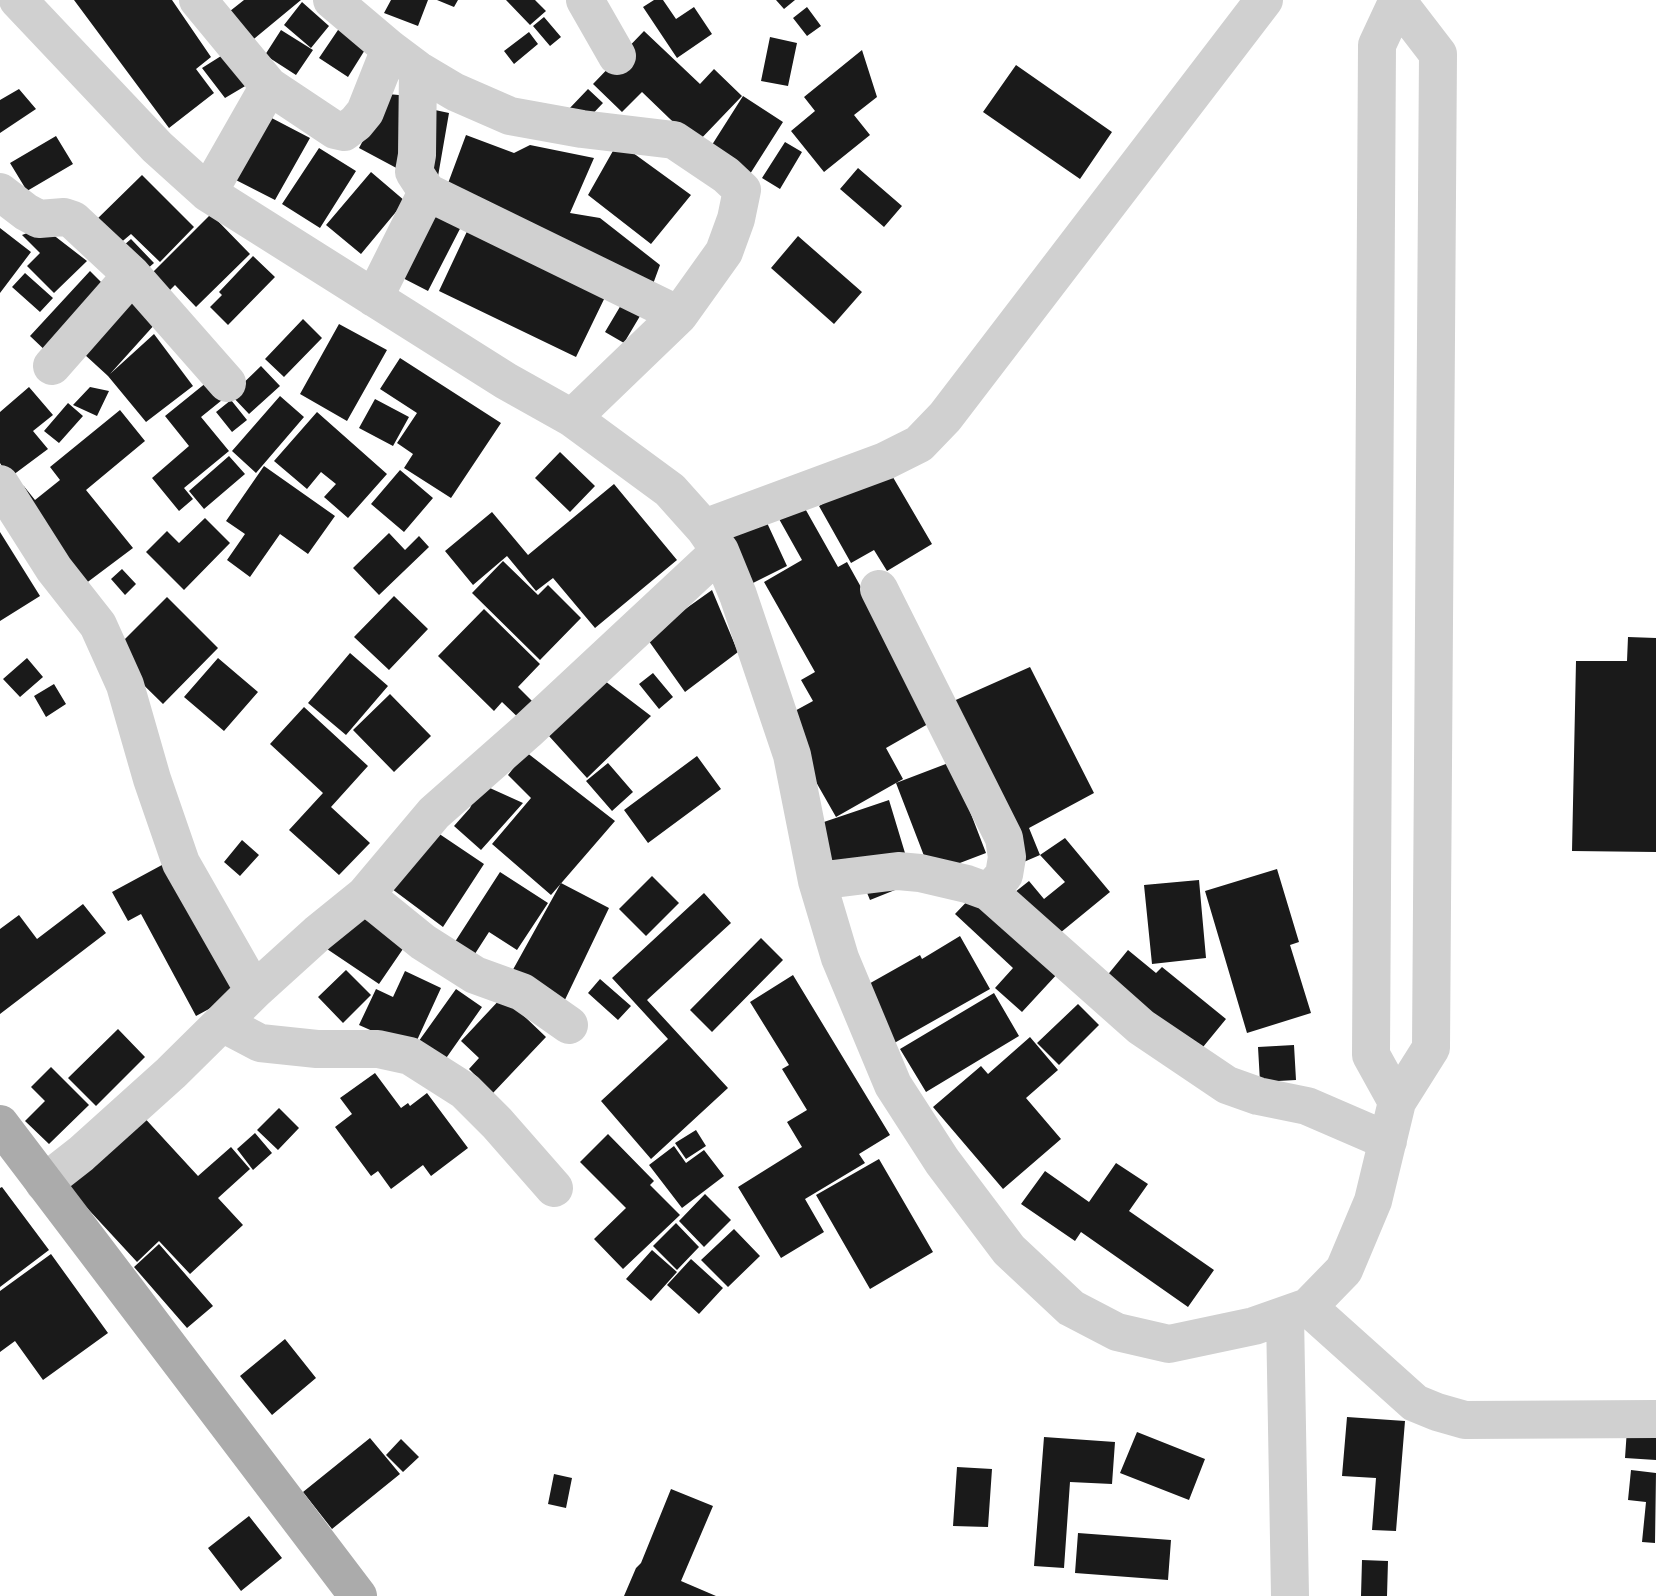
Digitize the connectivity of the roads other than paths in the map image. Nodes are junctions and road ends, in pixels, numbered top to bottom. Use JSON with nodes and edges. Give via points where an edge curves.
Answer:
{"nodes":[{"id":1,"x":18,"y":0,"type":"edge"},
{"id":2,"x":198,"y":0,"type":"edge"},
{"id":3,"x":332,"y":0,"type":"edge"},
{"id":4,"x":585,"y":0,"type":"edge"},
{"id":5,"x":1264,"y":0,"type":"edge"},
{"id":6,"x":1398,"y":1,"type":"edge"},
{"id":7,"x":617,"y":56,"type":"dead end"},
{"id":8,"x":404,"y":60,"type":"junction"},
{"id":9,"x":270,"y":86,"type":"junction"},
{"id":10,"x":0,"y":192,"type":"edge"},
{"id":11,"x":427,"y":192,"type":"junction"},
{"id":12,"x":208,"y":194,"type":"junction"},
{"id":13,"x":132,"y":275,"type":"junction"},
{"id":14,"x":374,"y":298,"type":"junction"},
{"id":15,"x":679,"y":315,"type":"junction"},
{"id":16,"x":52,"y":366,"type":"dead end"},
{"id":17,"x":228,"y":383,"type":"dead end"},
{"id":18,"x":572,"y":418,"type":"junction"},
{"id":19,"x":0,"y":484,"type":"edge"},
{"id":20,"x":712,"y":539,"type":"junction"},
{"id":21,"x":879,"y":589,"type":"dead end"},
{"id":22,"x":817,"y":881,"type":"junction"},
{"id":23,"x":989,"y":892,"type":"junction"},
{"id":24,"x":365,"y":895,"type":"junction"},
{"id":25,"x":254,"y":991,"type":"junction"},
{"id":26,"x":222,"y":1023,"type":"junction"},
{"id":27,"x":569,"y":1025,"type":"dead end"},
{"id":28,"x":1397,"y":1102,"type":"junction"},
{"id":29,"x":0,"y":1124,"type":"edge"},
{"id":30,"x":1388,"y":1141,"type":"junction"},
{"id":31,"x":44,"y":1183,"type":"junction"},
{"id":32,"x":554,"y":1188,"type":"dead end"},
{"id":33,"x":1297,"y":1311,"type":"junction"},
{"id":34,"x":1656,"y":1419,"type":"edge"},
{"id":35,"x":358,"y":1596,"type":"edge"},
{"id":36,"x":1290,"y":1596,"type":"edge"}],
"edges":[{"from":1,"to":12,"type":"street","via":[[157,147]]},
{"from":2,"to":9,"type":"street"},
{"from":3,"to":8,"type":"street"},
{"from":4,"to":7,"type":"street"},
{"from":5,"to":20,"type":"street","via":[[919,444]]},
{"from":6,"to":28,"type":"street","via":[[1377,45],[1371,1028],[1371,1055]]},
{"from":6,"to":28,"type":"street","via":[[1438,54],[1431,1048]]},
{"from":8,"to":9,"type":"street","via":[[344,132]]},
{"from":8,"to":11,"type":"street","via":[[417,155],[414,172]]},
{"from":8,"to":15,"type":"street","via":[[455,92],[510,116],[674,140],[726,175],[742,190],[736,219],[724,252]]},
{"from":9,"to":12,"type":"street"},
{"from":10,"to":13,"type":"street","via":[[39,219],[73,220]]},
{"from":11,"to":14,"type":"street"},
{"from":11,"to":15,"type":"street"},
{"from":12,"to":14,"type":"street"},
{"from":13,"to":16,"type":"street"},
{"from":13,"to":17,"type":"street"},
{"from":14,"to":18,"type":"street"},
{"from":15,"to":18,"type":"street"},
{"from":18,"to":20,"type":"street","via":[[670,489]]},
{"from":19,"to":25,"type":"street","via":[[54,569],[98,625],[125,685],[181,863]]},
{"from":20,"to":22,"type":"street","via":[[738,595],[792,755]]},
{"from":20,"to":24,"type":"street","via":[[527,731],[434,813]]},
{"from":21,"to":23,"type":"street","via":[[1004,838],[1004,875]]},
{"from":22,"to":23,"type":"street","via":[[898,871]]},
{"from":22,"to":33,"type":"street","via":[[840,958],[893,1085],[942,1161],[1009,1250],[1071,1308],[1117,1332],[1170,1344],[1254,1326]]},
{"from":23,"to":30,"type":"street","via":[[1141,1027],[1227,1086],[1307,1106]]},
{"from":24,"to":25,"type":"street"},
{"from":24,"to":27,"type":"street","via":[[423,943],[475,975],[522,992]]},
{"from":25,"to":26,"type":"street"},
{"from":26,"to":31,"type":"street"},
{"from":26,"to":32,"type":"street","via":[[260,1043],[378,1049],[410,1056],[465,1091]]},
{"from":28,"to":30,"type":"street"},
{"from":29,"to":31,"type":"main road"},
{"from":30,"to":33,"type":"street","via":[[1373,1201],[1344,1270]]},
{"from":31,"to":35,"type":"main road"},
{"from":33,"to":34,"type":"street","via":[[1415,1403],[1437,1412],[1465,1420]]},
{"from":33,"to":36,"type":"street"}]}
